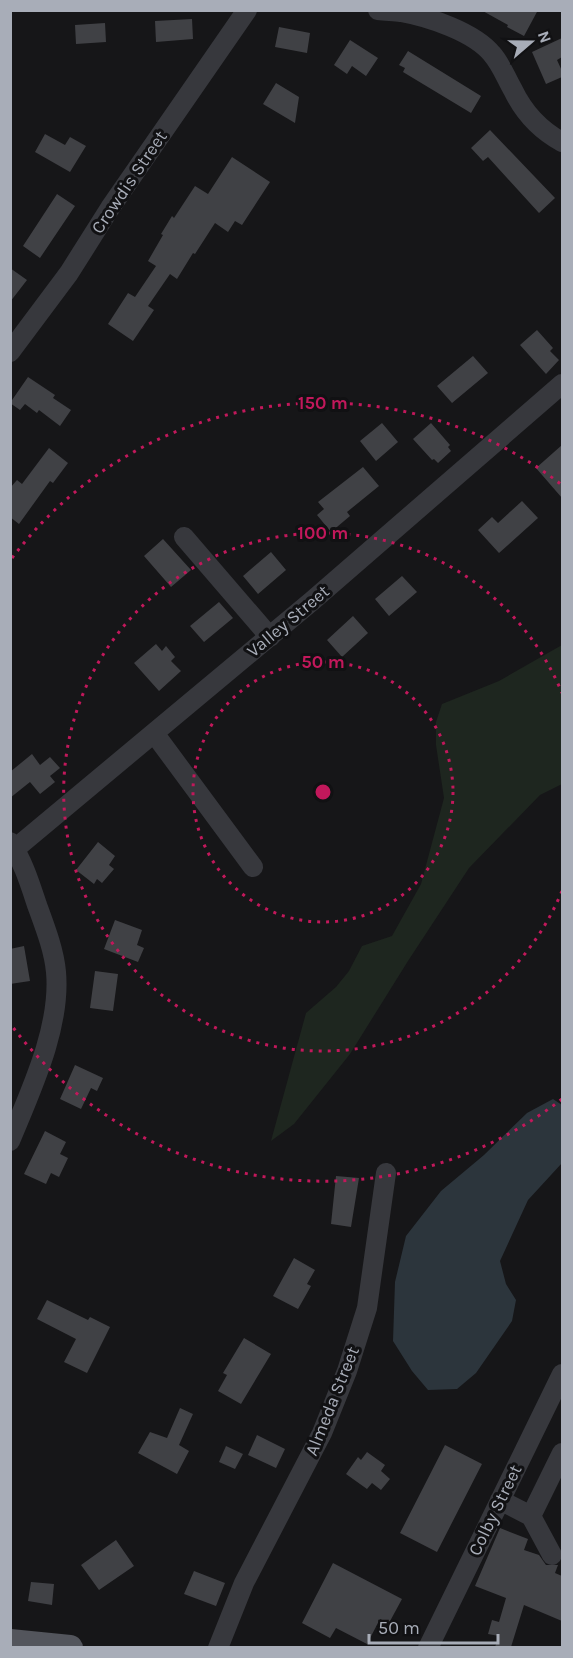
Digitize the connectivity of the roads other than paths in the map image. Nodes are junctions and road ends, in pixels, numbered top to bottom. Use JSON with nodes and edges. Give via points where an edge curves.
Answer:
{"nodes":[{"id":1,"x":247,"y":10,"type":"edge"},
{"id":2,"x":378,"y":10,"type":"edge"},
{"id":3,"x":400,"y":11,"type":"edge"},
{"id":4,"x":562,"y":142,"type":"edge"},
{"id":5,"x":10,"y":352,"type":"edge"},
{"id":6,"x":562,"y":384,"type":"edge"},
{"id":7,"x":184,"y":537,"type":"dead end"},
{"id":8,"x":270,"y":637,"type":"junction"},
{"id":9,"x":154,"y":733,"type":"junction"},
{"id":10,"x":12,"y":848,"type":"edge"},
{"id":11,"x":253,"y":867,"type":"dead end"},
{"id":12,"x":10,"y":1140,"type":"edge"},
{"id":13,"x":386,"y":1173,"type":"dead end"},
{"id":14,"x":562,"y":1374,"type":"edge"},
{"id":15,"x":555,"y":1406,"type":"edge"},
{"id":16,"x":562,"y":1453,"type":"edge"},
{"id":17,"x":500,"y":1500,"type":"junction"},
{"id":18,"x":531,"y":1516,"type":"junction"},
{"id":19,"x":552,"y":1555,"type":"dead end"},
{"id":20,"x":10,"y":1642,"type":"edge"},
{"id":21,"x":70,"y":1647,"type":"edge"},
{"id":22,"x":218,"y":1647,"type":"edge"},
{"id":23,"x":428,"y":1647,"type":"edge"}],
"edges":[{"from":1,"to":5,"type":"street","name":"Crowdis Street","via":[[69,273]]},
{"from":2,"to":3,"type":"street"},
{"from":3,"to":4,"type":"street","via":[[454,29],[483,45],[494,55],[523,109]]},
{"from":6,"to":8,"type":"street","name":"Valley Street"},
{"from":7,"to":8,"type":"street"},
{"from":8,"to":9,"type":"street","name":"Valley Street"},
{"from":9,"to":10,"type":"street","name":"Valley Street"},
{"from":9,"to":11,"type":"street"},
{"from":10,"to":12,"type":"street","via":[[33,893],[50,945],[56,997],[51,1029]]},
{"from":13,"to":22,"type":"street","name":"Almeda Street","via":[[367,1308],[347,1371],[322,1433],[244,1583]]},
{"from":14,"to":15,"type":"street","name":"Colby Street"},
{"from":15,"to":17,"type":"street","name":"Colby Street"},
{"from":16,"to":18,"type":"street"},
{"from":17,"to":18,"type":"street"},
{"from":17,"to":23,"type":"street","name":"Colby Street"},
{"from":18,"to":19,"type":"street"},
{"from":20,"to":21,"type":"main road"}]}
